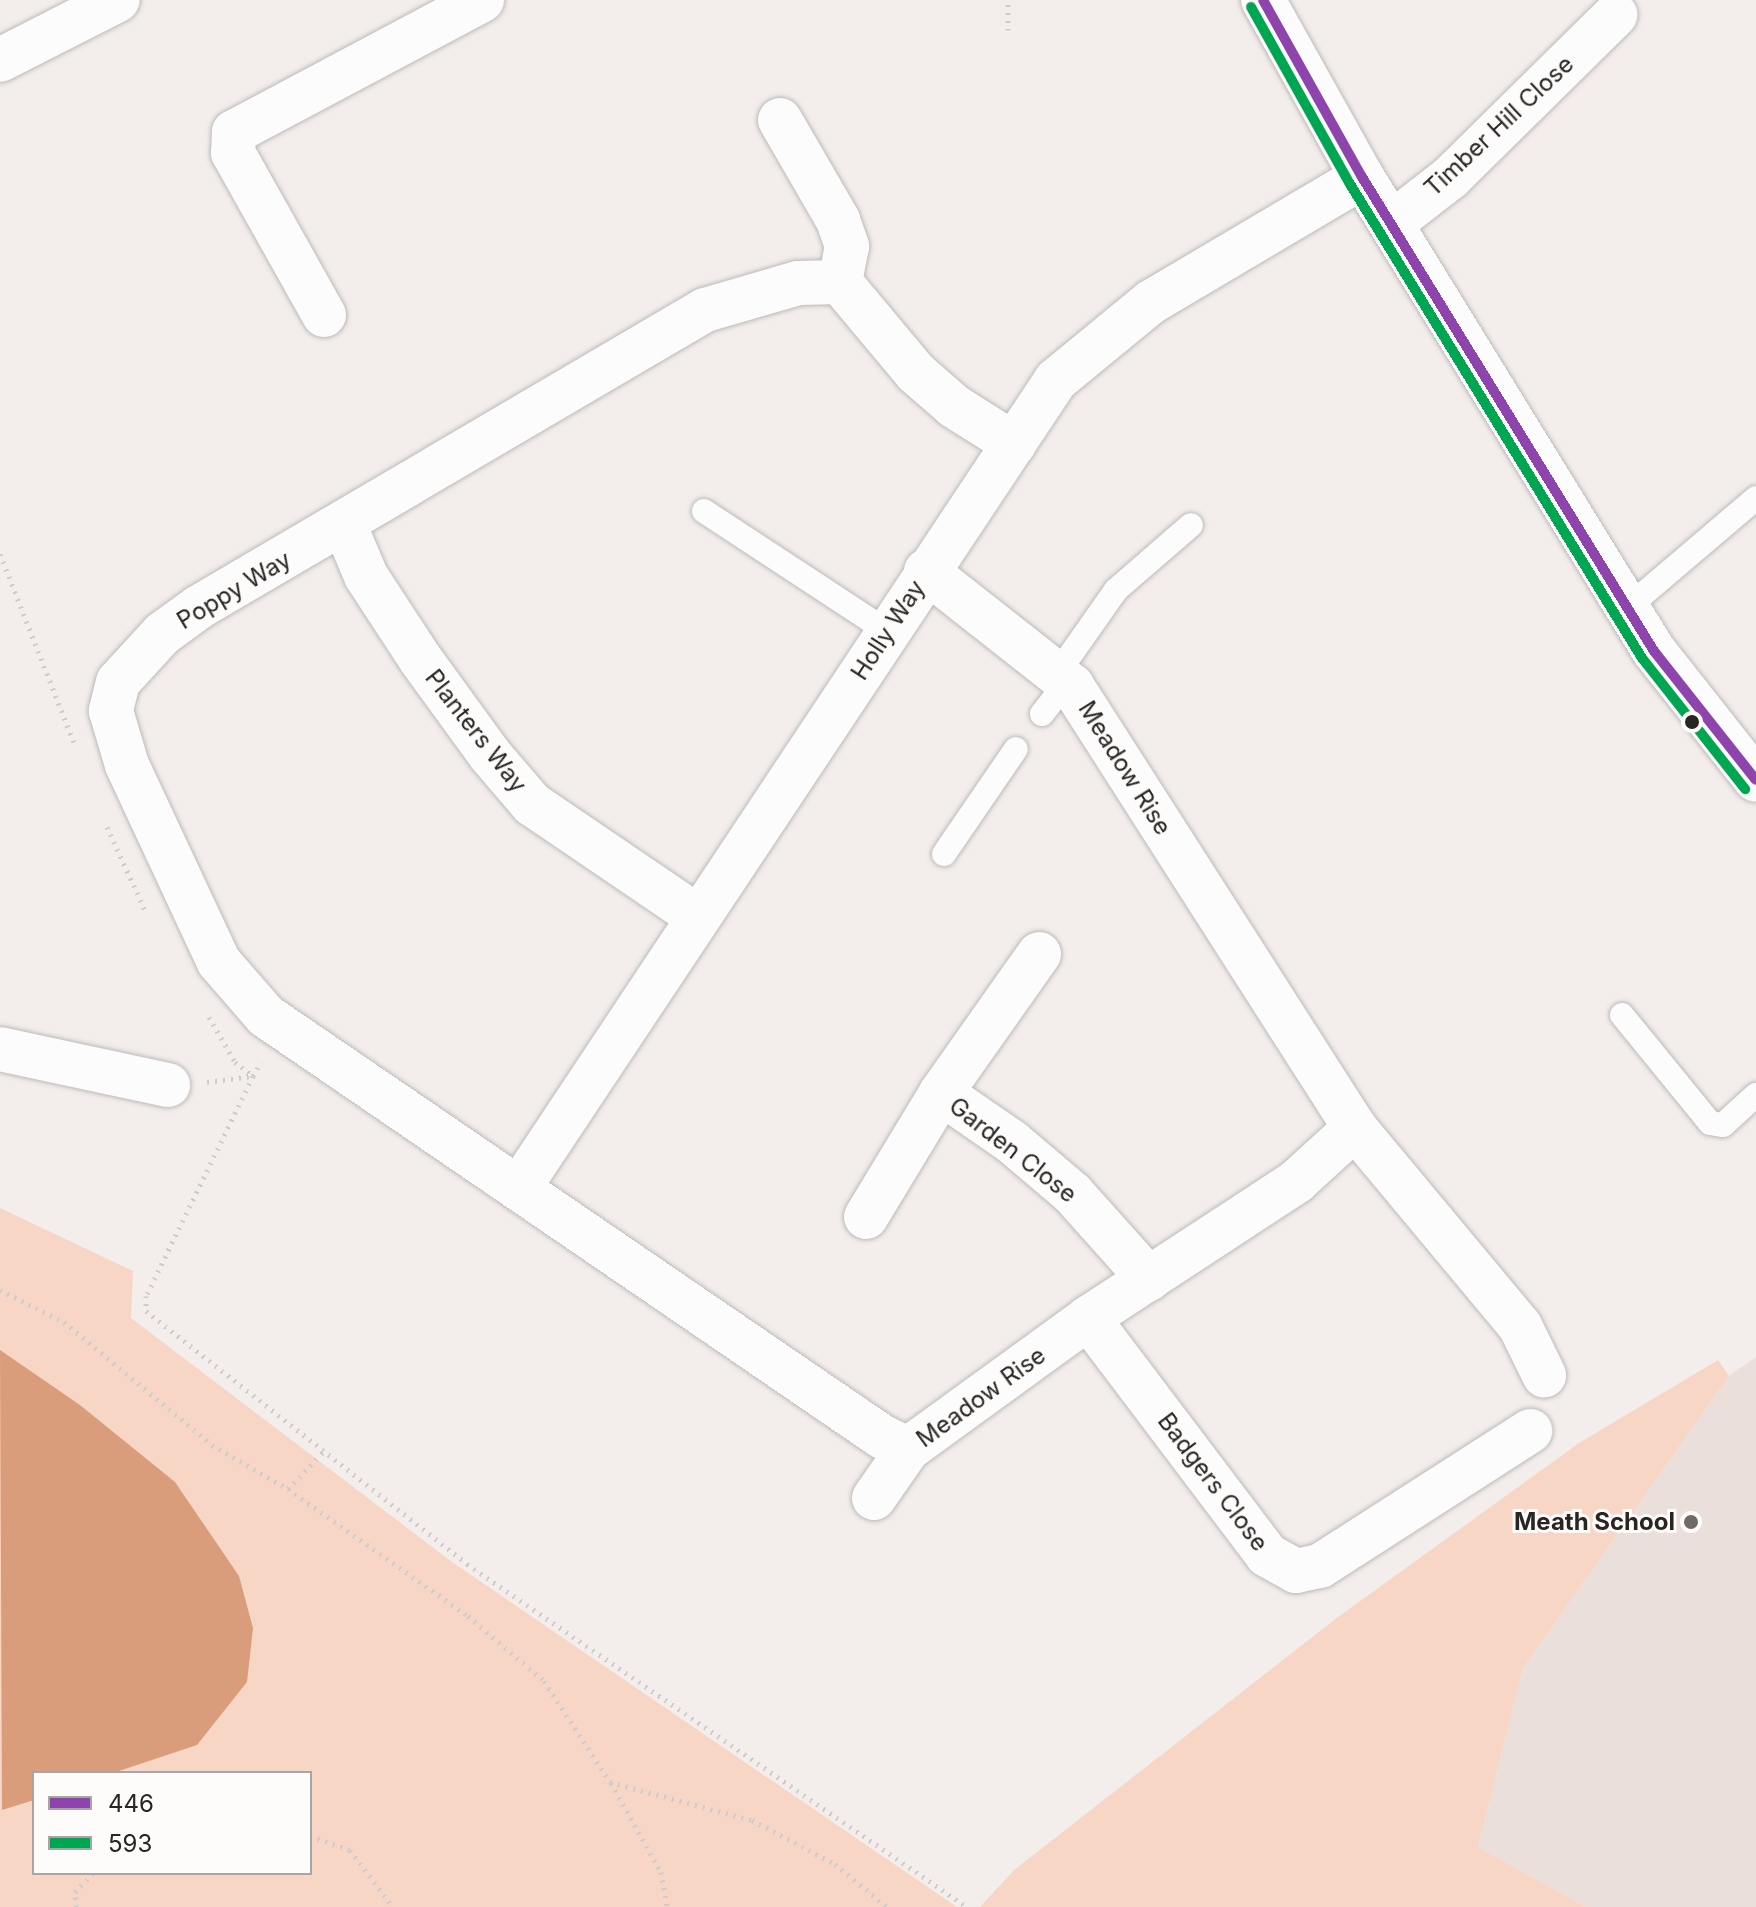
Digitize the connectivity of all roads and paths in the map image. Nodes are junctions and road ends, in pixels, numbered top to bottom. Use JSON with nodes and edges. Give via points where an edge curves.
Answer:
{"nodes":[{"id":1,"x":118,"y":0,"type":"edge"},
{"id":2,"x":482,"y":0,"type":"edge"},
{"id":3,"x":1008,"y":0,"type":"edge"},
{"id":4,"x":1263,"y":0,"type":"edge"},
{"id":5,"x":1607,"y":11,"type":"edge"},
{"id":6,"x":1008,"y":30,"type":"dead end"},
{"id":7,"x":0,"y":60,"type":"edge"},
{"id":8,"x":780,"y":120,"type":"dead end"},
{"id":9,"x":1362,"y":177,"type":"junction"},
{"id":10,"x":1392,"y":223,"type":"junction"},
{"id":11,"x":840,"y":282,"type":"junction"},
{"id":12,"x":324,"y":315,"type":"dead end"},
{"id":13,"x":1014,"y":444,"type":"junction"},
{"id":14,"x":1756,"y":498,"type":"edge"},
{"id":15,"x":704,"y":511,"type":"dead end"},
{"id":16,"x":1191,"y":525,"type":"dead end"},
{"id":17,"x":345,"y":526,"type":"junction"},
{"id":18,"x":0,"y":554,"type":"edge"},
{"id":19,"x":926,"y":571,"type":"junction"},
{"id":20,"x":1628,"y":607,"type":"junction"},
{"id":21,"x":887,"y":631,"type":"junction"},
{"id":22,"x":1055,"y":690,"type":"junction"},
{"id":23,"x":75,"y":746,"type":"dead end"},
{"id":24,"x":1016,"y":749,"type":"dead end"},
{"id":25,"x":1756,"y":780,"type":"edge"},
{"id":26,"x":104,"y":819,"type":"dead end"},
{"id":27,"x":944,"y":854,"type":"dead end"},
{"id":28,"x":698,"y":917,"type":"junction"},
{"id":29,"x":150,"y":918,"type":"dead end"},
{"id":30,"x":1039,"y":954,"type":"dead end"},
{"id":31,"x":204,"y":1010,"type":"dead end"},
{"id":32,"x":1622,"y":1015,"type":"dead end"},
{"id":33,"x":0,"y":1049,"type":"edge"},
{"id":34,"x":168,"y":1085,"type":"dead end"},
{"id":35,"x":941,"y":1093,"type":"junction"},
{"id":36,"x":1756,"y":1095,"type":"edge"},
{"id":37,"x":1355,"y":1128,"type":"junction"},
{"id":38,"x":519,"y":1188,"type":"junction"},
{"id":39,"x":866,"y":1217,"type":"dead end"},
{"id":40,"x":1149,"y":1279,"type":"junction"},
{"id":41,"x":0,"y":1290,"type":"edge"},
{"id":42,"x":1088,"y":1318,"type":"junction"},
{"id":43,"x":1544,"y":1375,"type":"dead end"},
{"id":44,"x":1530,"y":1431,"type":"dead end"},
{"id":45,"x":908,"y":1449,"type":"junction"},
{"id":46,"x":324,"y":1451,"type":"junction"},
{"id":47,"x":288,"y":1489,"type":"junction"},
{"id":48,"x":874,"y":1498,"type":"dead end"},
{"id":49,"x":610,"y":1782,"type":"junction"},
{"id":50,"x":312,"y":1837,"type":"edge"},
{"id":51,"x":91,"y":1875,"type":"edge"},
{"id":52,"x":76,"y":1907,"type":"edge"},
{"id":53,"x":393,"y":1907,"type":"edge"},
{"id":54,"x":667,"y":1907,"type":"edge"},
{"id":55,"x":887,"y":1907,"type":"edge"},
{"id":56,"x":967,"y":1907,"type":"edge"}],
"edges":[{"from":1,"to":7,"type":"street"},
{"from":2,"to":12,"type":"street","via":[[234,132],[233,153]]},
{"from":3,"to":6,"type":"path"},
{"from":4,"to":9,"type":"street"},
{"from":5,"to":10,"type":"street","name":"Timber Hill Close","via":[[1451,177]]},
{"from":8,"to":11,"type":"street","via":[[838,220],[847,246]]},
{"from":9,"to":10,"type":"street"},
{"from":9,"to":13,"type":"street","name":"Holly Way","via":[[1115,327],[1056,380]]},
{"from":10,"to":20,"type":"street"},
{"from":11,"to":13,"type":"street","via":[[916,373],[954,406]]},
{"from":11,"to":17,"type":"street","name":"Poppy Way","via":[[798,283],[705,310],[521,414]]},
{"from":13,"to":19,"type":"street","name":"Holly Way"},
{"from":14,"to":20,"type":"lane"},
{"from":15,"to":21,"type":"lane"},
{"from":16,"to":22,"type":"lane","via":[[1116,590]]},
{"from":17,"to":28,"type":"street","name":"Planters Way","via":[[366,576],[421,660],[532,804]]},
{"from":17,"to":38,"type":"street","name":"Poppy Way","via":[[199,607],[162,634],[118,682],[111,711],[127,765],[219,962],[266,1016]]},
{"from":18,"to":23,"type":"path"},
{"from":19,"to":21,"type":"street","name":"Holly Way"},
{"from":19,"to":22,"type":"street","name":"Meadow Rise"},
{"from":20,"to":25,"type":"street","via":[[1721,741]]},
{"from":21,"to":28,"type":"street","name":"Holly Way"},
{"from":22,"to":37,"type":"street","name":"Meadow Rise"},
{"from":24,"to":27,"type":"lane"},
{"from":26,"to":29,"type":"path","via":[[127,878]]},
{"from":28,"to":38,"type":"street","name":"Holly Way"},
{"from":30,"to":35,"type":"street","name":"Garden Close"},
{"from":31,"to":46,"type":"path","via":[[235,1062],[253,1076],[146,1296],[146,1311]]},
{"from":32,"to":36,"type":"lane","via":[[1710,1123],[1723,1125]]},
{"from":33,"to":34,"type":"street"},
{"from":35,"to":39,"type":"street","name":"Garden Close"},
{"from":35,"to":40,"type":"street","name":"Garden Close","via":[[1012,1142],[1073,1194]]},
{"from":37,"to":40,"type":"street","name":"Meadow Rise","via":[[1297,1181]]},
{"from":37,"to":43,"type":"street","name":"Meadow Rise","via":[[1520,1326]]},
{"from":38,"to":45,"type":"street","name":"Meadow Rise","via":[[881,1436]]},
{"from":40,"to":42,"type":"street","name":"Meadow Rise"},
{"from":41,"to":47,"type":"path","via":[[64,1322],[212,1445]]},
{"from":42,"to":44,"type":"street","name":"Badgers Close","via":[[1267,1555],[1296,1571],[1320,1566]]},
{"from":42,"to":45,"type":"street","name":"Meadow Rise"},
{"from":45,"to":48,"type":"street"},
{"from":46,"to":47,"type":"path"},
{"from":46,"to":56,"type":"path","via":[[467,1564]]},
{"from":47,"to":49,"type":"path","via":[[468,1616],[544,1681]]},
{"from":49,"to":54,"type":"path","via":[[661,1872]]},
{"from":49,"to":55,"type":"path","via":[[752,1820],[835,1864]]},
{"from":50,"to":53,"type":"path","via":[[350,1850]]},
{"from":51,"to":52,"type":"path","via":[[75,1892]]}]}
